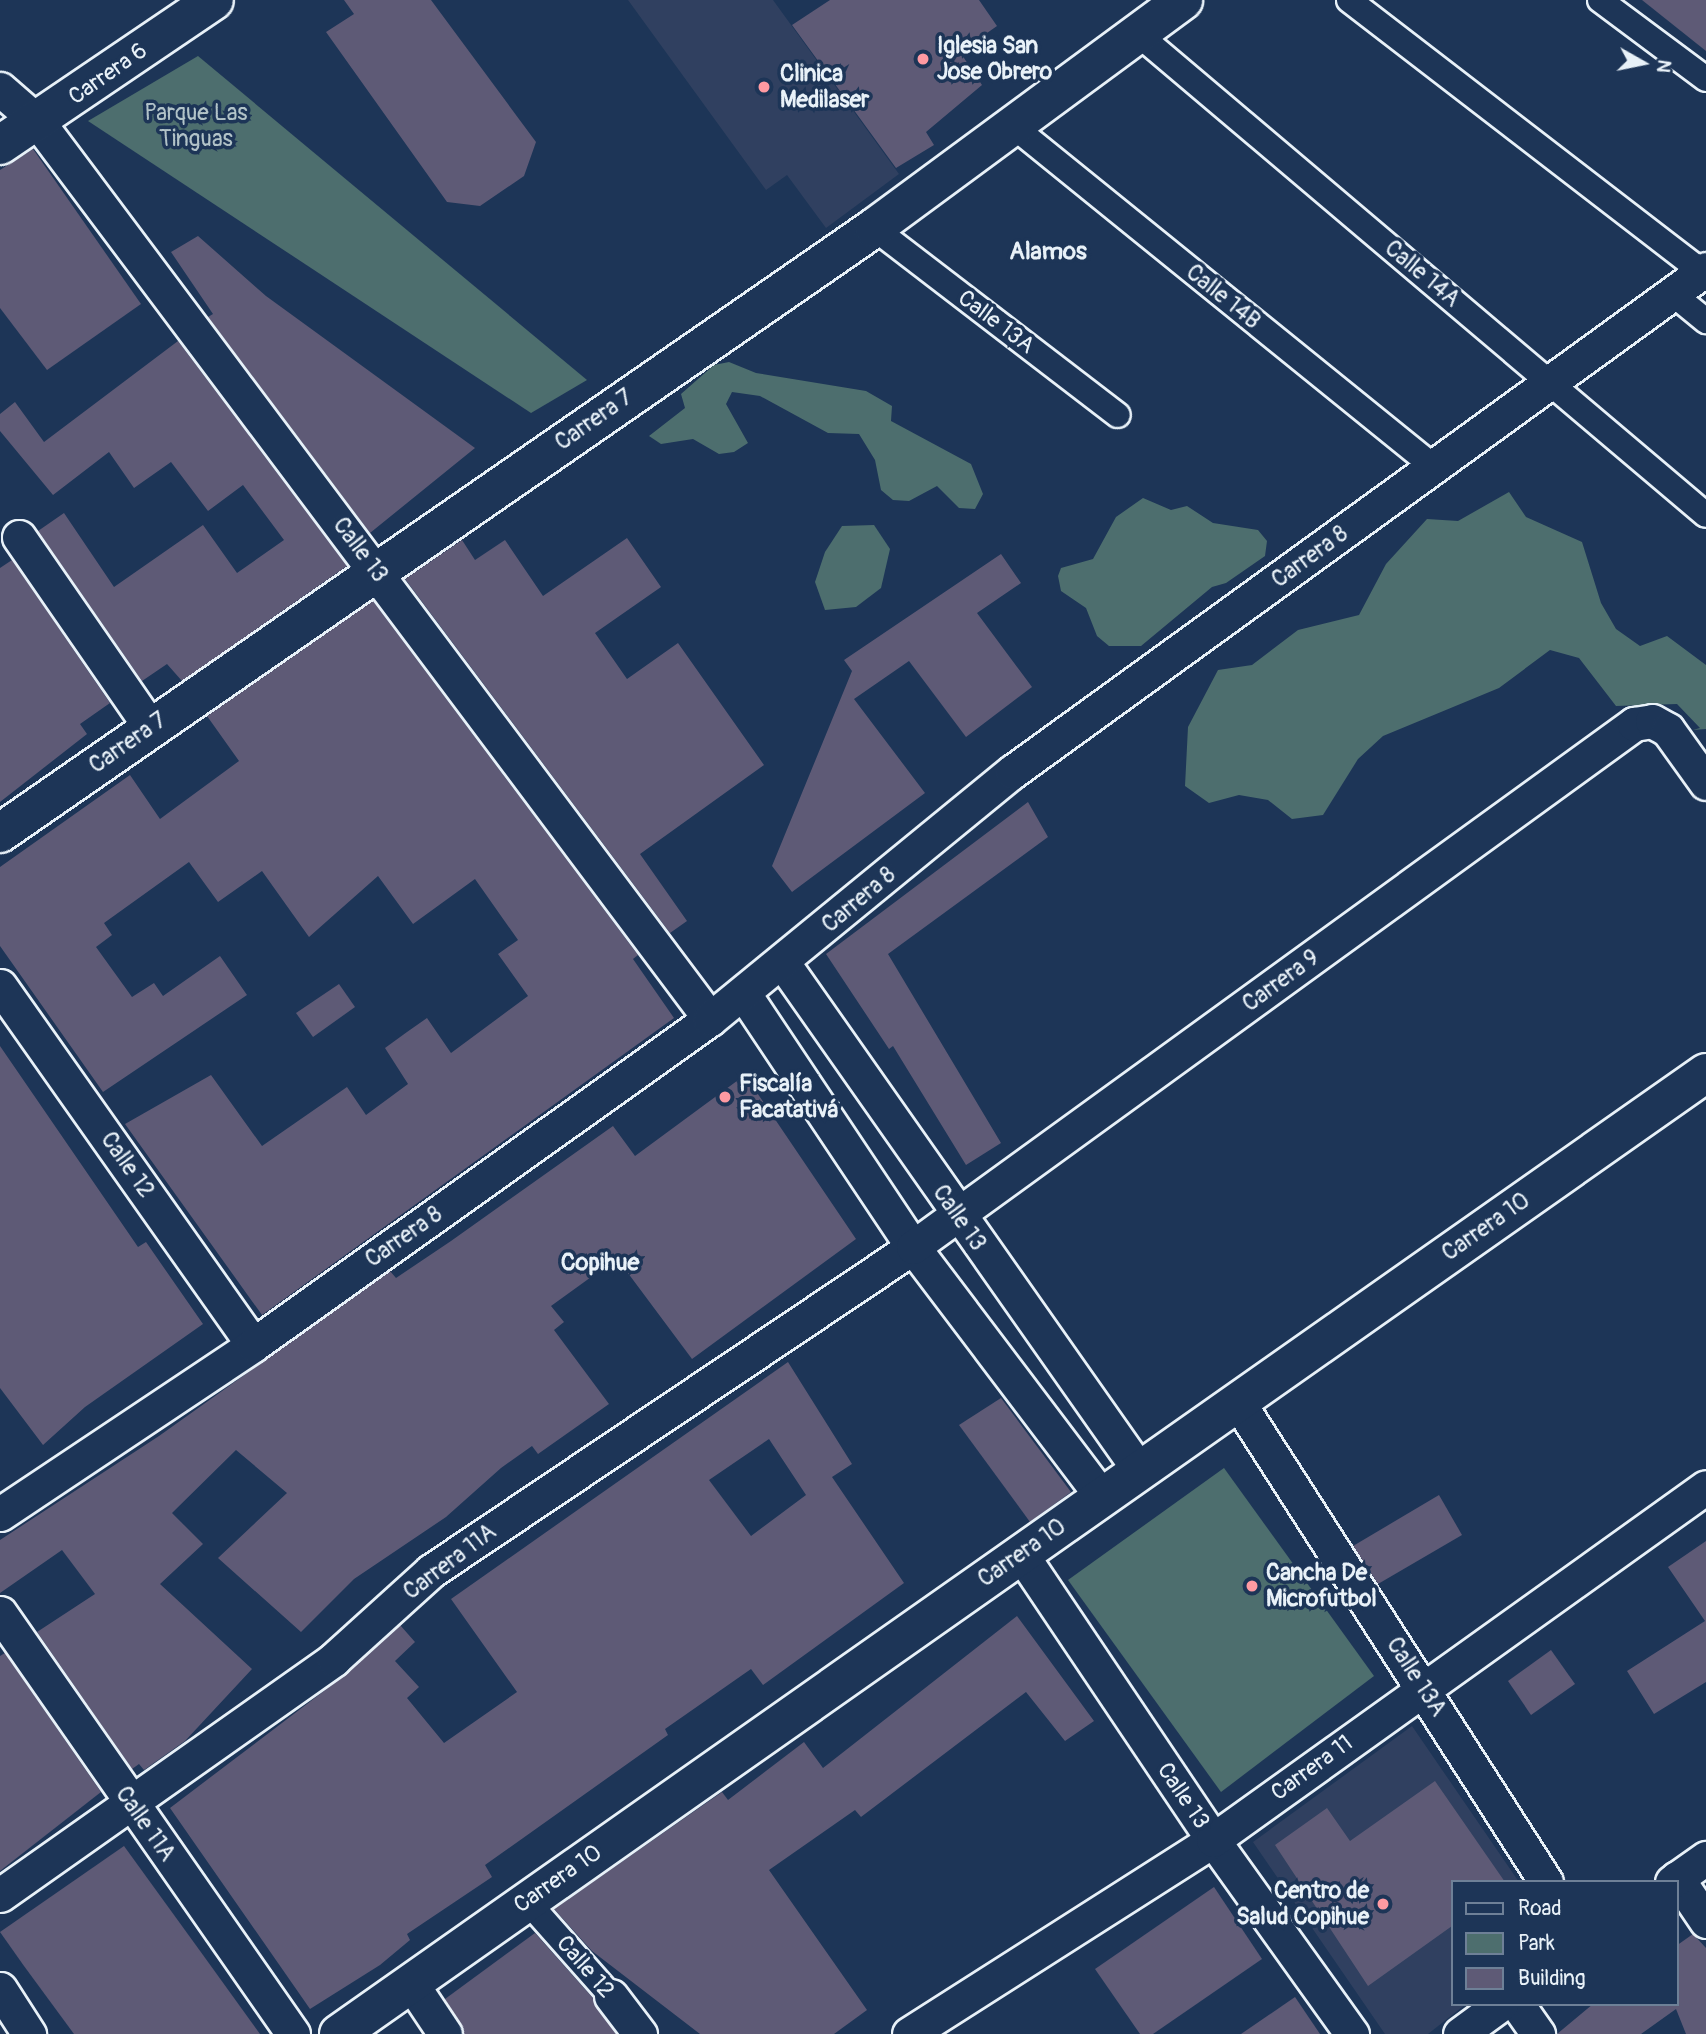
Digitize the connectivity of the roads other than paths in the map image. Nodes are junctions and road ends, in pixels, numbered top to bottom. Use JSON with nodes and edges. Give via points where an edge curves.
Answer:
{"nodes":[{"id":1,"x":214,"y":0,"type":"edge"},
{"id":2,"x":1183,"y":0,"type":"edge"},
{"id":3,"x":1349,"y":0,"type":"edge"},
{"id":4,"x":1601,"y":0,"type":"edge"},
{"id":5,"x":1138,"y":34,"type":"junction"},
{"id":6,"x":1706,"y":79,"type":"edge"},
{"id":7,"x":0,"y":89,"type":"edge"},
{"id":8,"x":38,"y":122,"type":"junction"},
{"id":9,"x":1013,"y":126,"type":"junction"},
{"id":10,"x":0,"y":145,"type":"edge"},
{"id":11,"x":874,"y":229,"type":"junction"},
{"id":12,"x":1704,"y":270,"type":"edge"},
{"id":13,"x":1673,"y":294,"type":"junction"},
{"id":14,"x":1706,"y":321,"type":"edge"},
{"id":15,"x":1550,"y":383,"type":"junction"},
{"id":16,"x":1118,"y":415,"type":"dead end"},
{"id":17,"x":1434,"y":467,"type":"junction"},
{"id":18,"x":1706,"y":515,"type":"edge"},
{"id":19,"x":19,"y":537,"type":"dead end"},
{"id":20,"x":376,"y":571,"type":"junction"},
{"id":21,"x":151,"y":728,"type":"junction"},
{"id":22,"x":1704,"y":775,"type":"edge"},
{"id":23,"x":0,"y":834,"type":"edge"},
{"id":24,"x":783,"y":963,"type":"junction"},
{"id":25,"x":0,"y":986,"type":"edge"},
{"id":26,"x":744,"y":994,"type":"junction"},
{"id":27,"x":710,"y":1019,"type":"junction"},
{"id":28,"x":1706,"y":1073,"type":"edge"},
{"id":29,"x":957,"y":1215,"type":"junction"},
{"id":30,"x":913,"y":1247,"type":"junction"},
{"id":31,"x":253,"y":1345,"type":"junction"},
{"id":32,"x":1238,"y":1402,"type":"junction"},
{"id":33,"x":1139,"y":1470,"type":"junction"},
{"id":34,"x":1706,"y":1487,"type":"edge"},
{"id":35,"x":1101,"y":1496,"type":"junction"},
{"id":36,"x":0,"y":1514,"type":"edge"},
{"id":37,"x":1021,"y":1554,"type":"junction"},
{"id":38,"x":0,"y":1613,"type":"edge"},
{"id":39,"x":1423,"y":1687,"type":"junction"},
{"id":40,"x":131,"y":1804,"type":"junction"},
{"id":41,"x":1213,"y":1840,"type":"junction"},
{"id":42,"x":1706,"y":1858,"type":"edge"},
{"id":43,"x":1545,"y":1880,"type":"edge"},
{"id":44,"x":1675,"y":1880,"type":"edge"},
{"id":45,"x":1678,"y":1884,"type":"edge"},
{"id":46,"x":0,"y":1895,"type":"edge"},
{"id":47,"x":527,"y":1901,"type":"junction"},
{"id":48,"x":1706,"y":1921,"type":"edge"},
{"id":49,"x":411,"y":1983,"type":"junction"},
{"id":50,"x":611,"y":1996,"type":"joint"},
{"id":51,"x":1499,"y":2006,"type":"edge"},
{"id":52,"x":1518,"y":2006,"type":"edge"},
{"id":53,"x":1467,"y":2032,"type":"edge"},
{"id":54,"x":293,"y":2034,"type":"edge"},
{"id":55,"x":339,"y":2034,"type":"edge"},
{"id":56,"x":445,"y":2034,"type":"edge"},
{"id":57,"x":640,"y":2034,"type":"edge"},
{"id":58,"x":909,"y":2034,"type":"edge"},
{"id":59,"x":1352,"y":2034,"type":"edge"},
{"id":60,"x":1538,"y":2034,"type":"edge"}],
"edges":[{"from":1,"to":8,"type":"street","name":"Carrera 6"},
{"from":2,"to":5,"type":"street","name":"Carrera 7"},
{"from":3,"to":12,"type":"street"},
{"from":4,"to":6,"type":"street"},
{"from":5,"to":9,"type":"street","name":"Carrera 7"},
{"from":5,"to":15,"type":"street","name":"Calle 14A"},
{"from":7,"to":8,"type":"street","name":"Calle 13"},
{"from":8,"to":10,"type":"street","name":"Carrera 6"},
{"from":8,"to":20,"type":"street","name":"Calle 13"},
{"from":9,"to":11,"type":"street","name":"Carrera 7"},
{"from":9,"to":17,"type":"street","name":"Calle 14B"},
{"from":11,"to":16,"type":"street","name":"Calle 13A"},
{"from":11,"to":20,"type":"street","name":"Carrera 7"},
{"from":12,"to":13,"type":"street","name":"Carrera 8"},
{"from":13,"to":14,"type":"street"},
{"from":13,"to":15,"type":"street","name":"Carrera 8"},
{"from":15,"to":17,"type":"street","name":"Carrera 8"},
{"from":15,"to":18,"type":"street","name":"Calle 14A"},
{"from":17,"to":24,"type":"street","name":"Carrera 8","via":[[1012,772]]},
{"from":19,"to":21,"type":"street"},
{"from":20,"to":21,"type":"street","name":"Carrera 7"},
{"from":20,"to":27,"type":"street","name":"Calle 13"},
{"from":21,"to":23,"type":"street","name":"Carrera 7"},
{"from":22,"to":29,"type":"street","name":"Carrera 9","via":[[1668,730],[1652,722],[1634,724]]},
{"from":24,"to":26,"type":"street","name":"Carrera 8"},
{"from":24,"to":29,"type":"street","name":"Calle 13"},
{"from":25,"to":31,"type":"street","name":"Calle 12"},
{"from":26,"to":27,"type":"street","name":"Carrera 8"},
{"from":26,"to":30,"type":"street"},
{"from":27,"to":31,"type":"street","name":"Carrera 8"},
{"from":28,"to":32,"type":"street","name":"Carrera 10"},
{"from":29,"to":30,"type":"street","name":"Carrera 9"},
{"from":29,"to":33,"type":"street","name":"Calle 13"},
{"from":30,"to":35,"type":"street"},
{"from":30,"to":40,"type":"street","name":"Carrera 11A","via":[[431,1571],[334,1659]]},
{"from":31,"to":36,"type":"street","name":"Carrera 8"},
{"from":32,"to":33,"type":"street","name":"Carrera 10"},
{"from":32,"to":39,"type":"street","name":"Calle 13A"},
{"from":33,"to":35,"type":"street","name":"Carrera 10"},
{"from":34,"to":39,"type":"street","name":"Carrera 11"},
{"from":35,"to":37,"type":"street","name":"Carrera 10"},
{"from":37,"to":41,"type":"street","name":"Calle 13"},
{"from":37,"to":47,"type":"street","name":"Carrera 10"},
{"from":38,"to":40,"type":"street","name":"Calle 11A"},
{"from":39,"to":41,"type":"street","name":"Carrera 11"},
{"from":39,"to":43,"type":"street","name":"Calle 13A"},
{"from":40,"to":46,"type":"street","name":"Carrera 11A"},
{"from":40,"to":54,"type":"street","name":"Calle 11A"},
{"from":41,"to":58,"type":"street","name":"Carrera 11"},
{"from":41,"to":59,"type":"street","name":"Calle 13"},
{"from":42,"to":44,"type":"street"},
{"from":45,"to":48,"type":"street"},
{"from":47,"to":49,"type":"street","name":"Carrera 10"},
{"from":47,"to":50,"type":"street","name":"Calle 12"},
{"from":49,"to":55,"type":"street","name":"Carrera 10"},
{"from":49,"to":56,"type":"street"},
{"from":50,"to":57,"type":"street","name":"Calle 12"},
{"from":51,"to":53,"type":"street"},
{"from":52,"to":60,"type":"street"}]}
